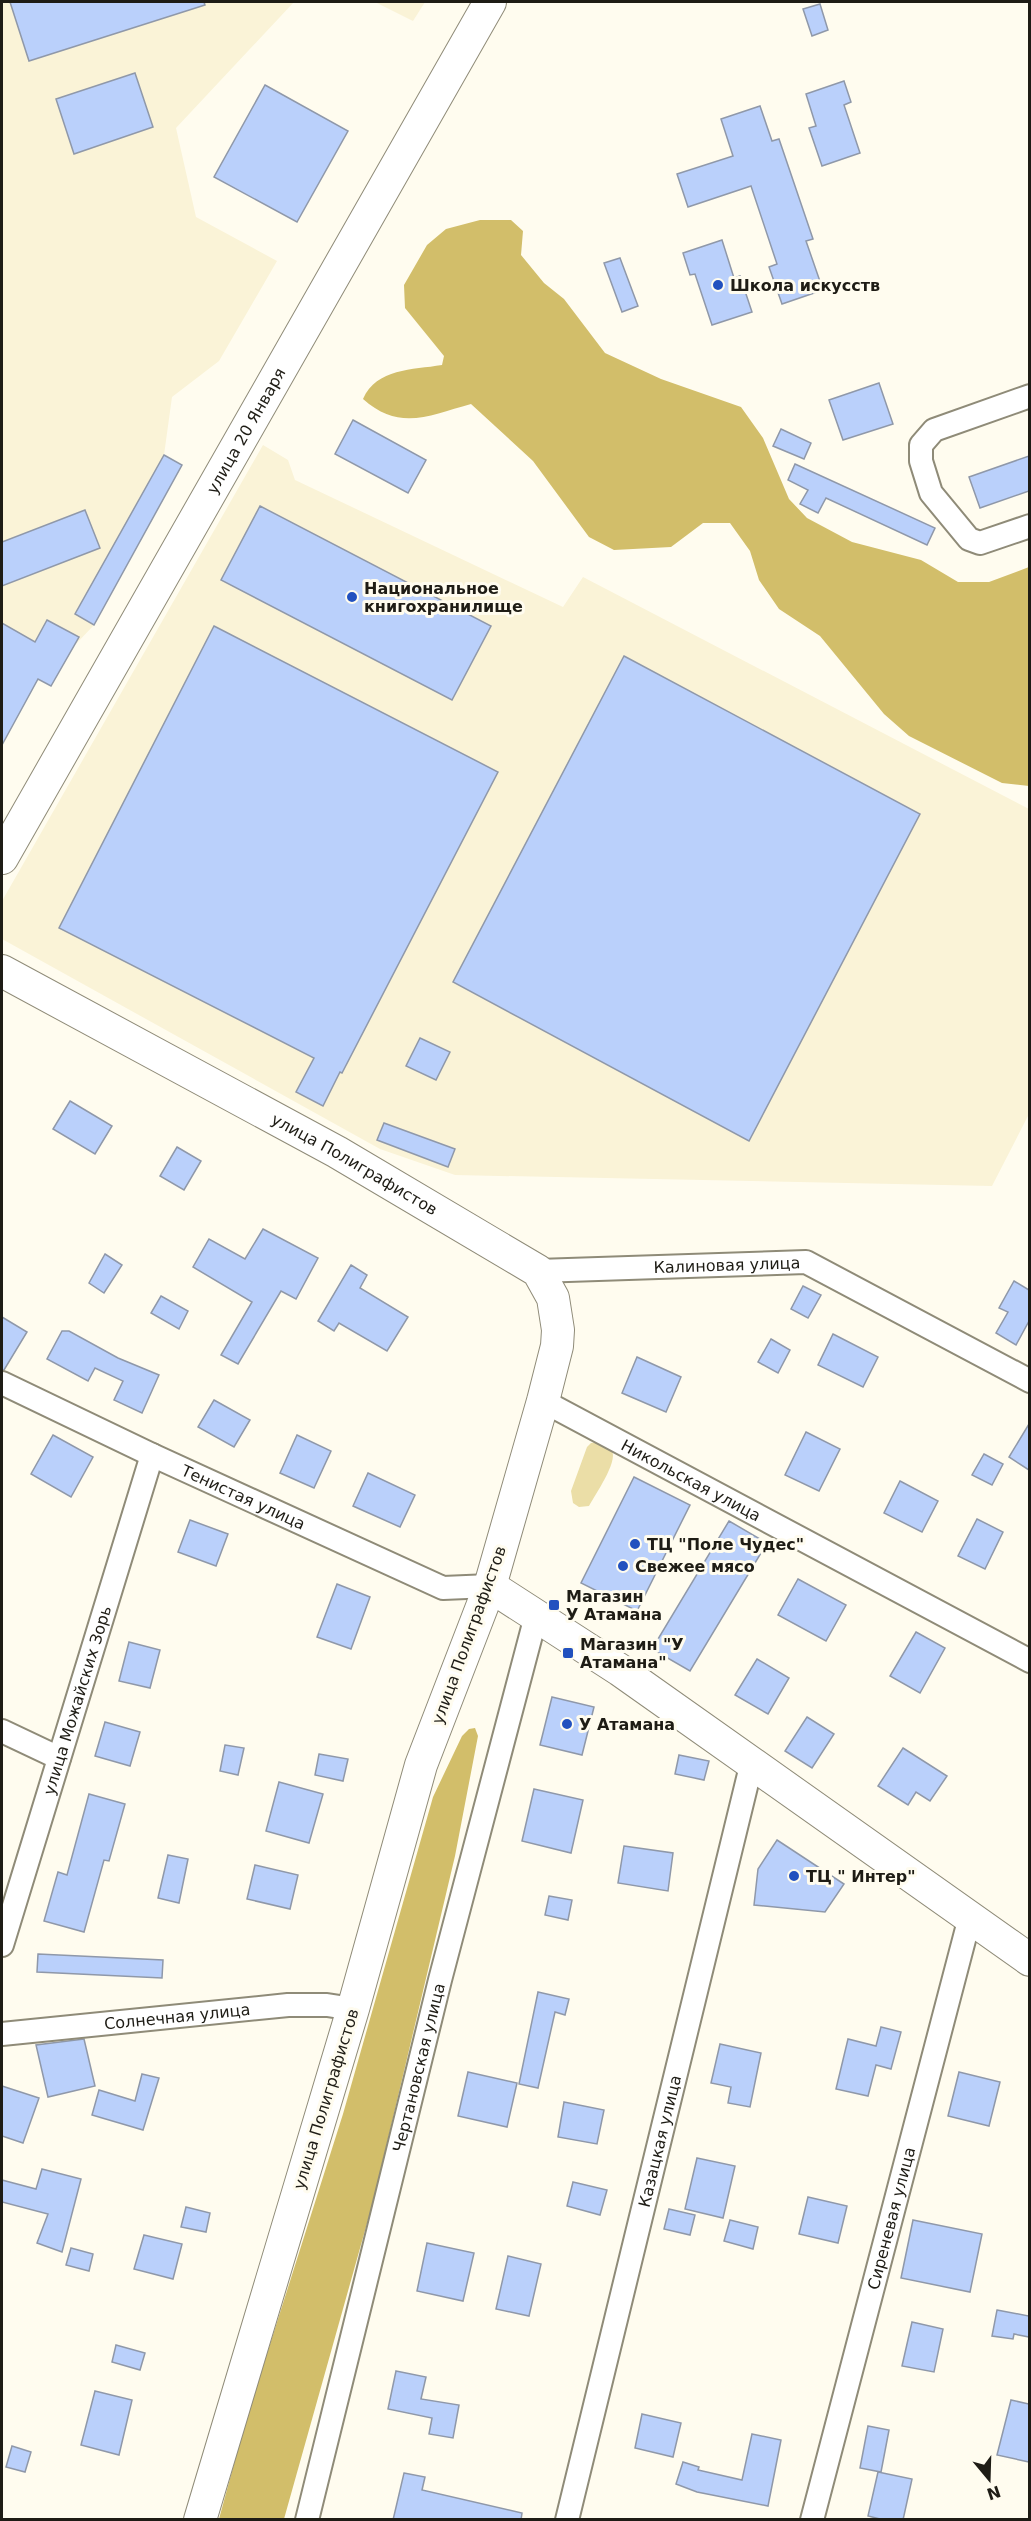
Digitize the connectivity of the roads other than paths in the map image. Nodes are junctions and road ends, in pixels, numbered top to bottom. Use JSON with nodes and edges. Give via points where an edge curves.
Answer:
{"nodes":[{"id":1,"x":490,"y":2,"type":"edge"},
{"id":2,"x":1029,"y":396,"type":"edge"},
{"id":3,"x":1029,"y":526,"type":"edge"},
{"id":4,"x":2,"y":858,"type":"edge"},
{"id":5,"x":2,"y":971,"type":"edge"},
{"id":6,"x":538,"y":1271,"type":"junction"},
{"id":7,"x":1029,"y":1381,"type":"edge"},
{"id":8,"x":2,"y":1383,"type":"edge"},
{"id":9,"x":543,"y":1401,"type":"junction"},
{"id":10,"x":152,"y":1455,"type":"junction"},
{"id":11,"x":490,"y":1586,"type":"junction"},
{"id":12,"x":536,"y":1616,"type":"junction"},
{"id":13,"x":1029,"y":1660,"type":"edge"},
{"id":14,"x":2,"y":1731,"type":"edge"},
{"id":15,"x":59,"y":1758,"type":"junction"},
{"id":16,"x":752,"y":1762,"type":"junction"},
{"id":17,"x":970,"y":1917,"type":"junction"},
{"id":18,"x":2,"y":1945,"type":"edge"},
{"id":19,"x":1029,"y":1960,"type":"edge"},
{"id":20,"x":353,"y":2009,"type":"junction"},
{"id":21,"x":2,"y":2034,"type":"edge"},
{"id":22,"x":200,"y":2520,"type":"edge"},
{"id":23,"x":307,"y":2520,"type":"edge"},
{"id":24,"x":567,"y":2520,"type":"edge"},
{"id":25,"x":812,"y":2520,"type":"edge"}],
"edges":[{"from":1,"to":4,"type":"street","name":"улица 20 Января"},
{"from":2,"to":3,"type":"street","via":[[934,430],[921,445],[921,453],[931,494],[969,539],[980,543]]},
{"from":5,"to":6,"type":"street","name":"улица Полиграфистов","via":[[337,1152]]},
{"from":6,"to":7,"type":"street","name":"Калиновая улица","via":[[806,1262]]},
{"from":6,"to":9,"type":"street","name":"улица Полиграфистов","via":[[553,1298],[558,1330]]},
{"from":8,"to":10,"type":"street","name":"Тенистая улица"},
{"from":9,"to":11,"type":"street","name":"улица Полиграфистов"},
{"from":9,"to":13,"type":"street","name":"Никольская улица"},
{"from":10,"to":11,"type":"street","name":"Тенистая улица","via":[[443,1588]]},
{"from":10,"to":15,"type":"street","name":"улица Можайских Зорь"},
{"from":11,"to":12,"type":"street"},
{"from":11,"to":20,"type":"street","name":"улица Полиграфистов","via":[[421,1765]]},
{"from":12,"to":16,"type":"street"},
{"from":12,"to":23,"type":"street","name":"Чертановская улица","via":[[440,1980]]},
{"from":14,"to":15,"type":"street"},
{"from":15,"to":18,"type":"street","name":"улица Можайских Зорь"},
{"from":16,"to":17,"type":"street"},
{"from":16,"to":24,"type":"street","name":"Казацкая улица"},
{"from":17,"to":19,"type":"street"},
{"from":17,"to":25,"type":"street","name":"Сиреневая улица"},
{"from":20,"to":21,"type":"street","name":"Солнечная улица","via":[[288,2005]]},
{"from":20,"to":22,"type":"street","name":"улица Полиграфистов"}]}
